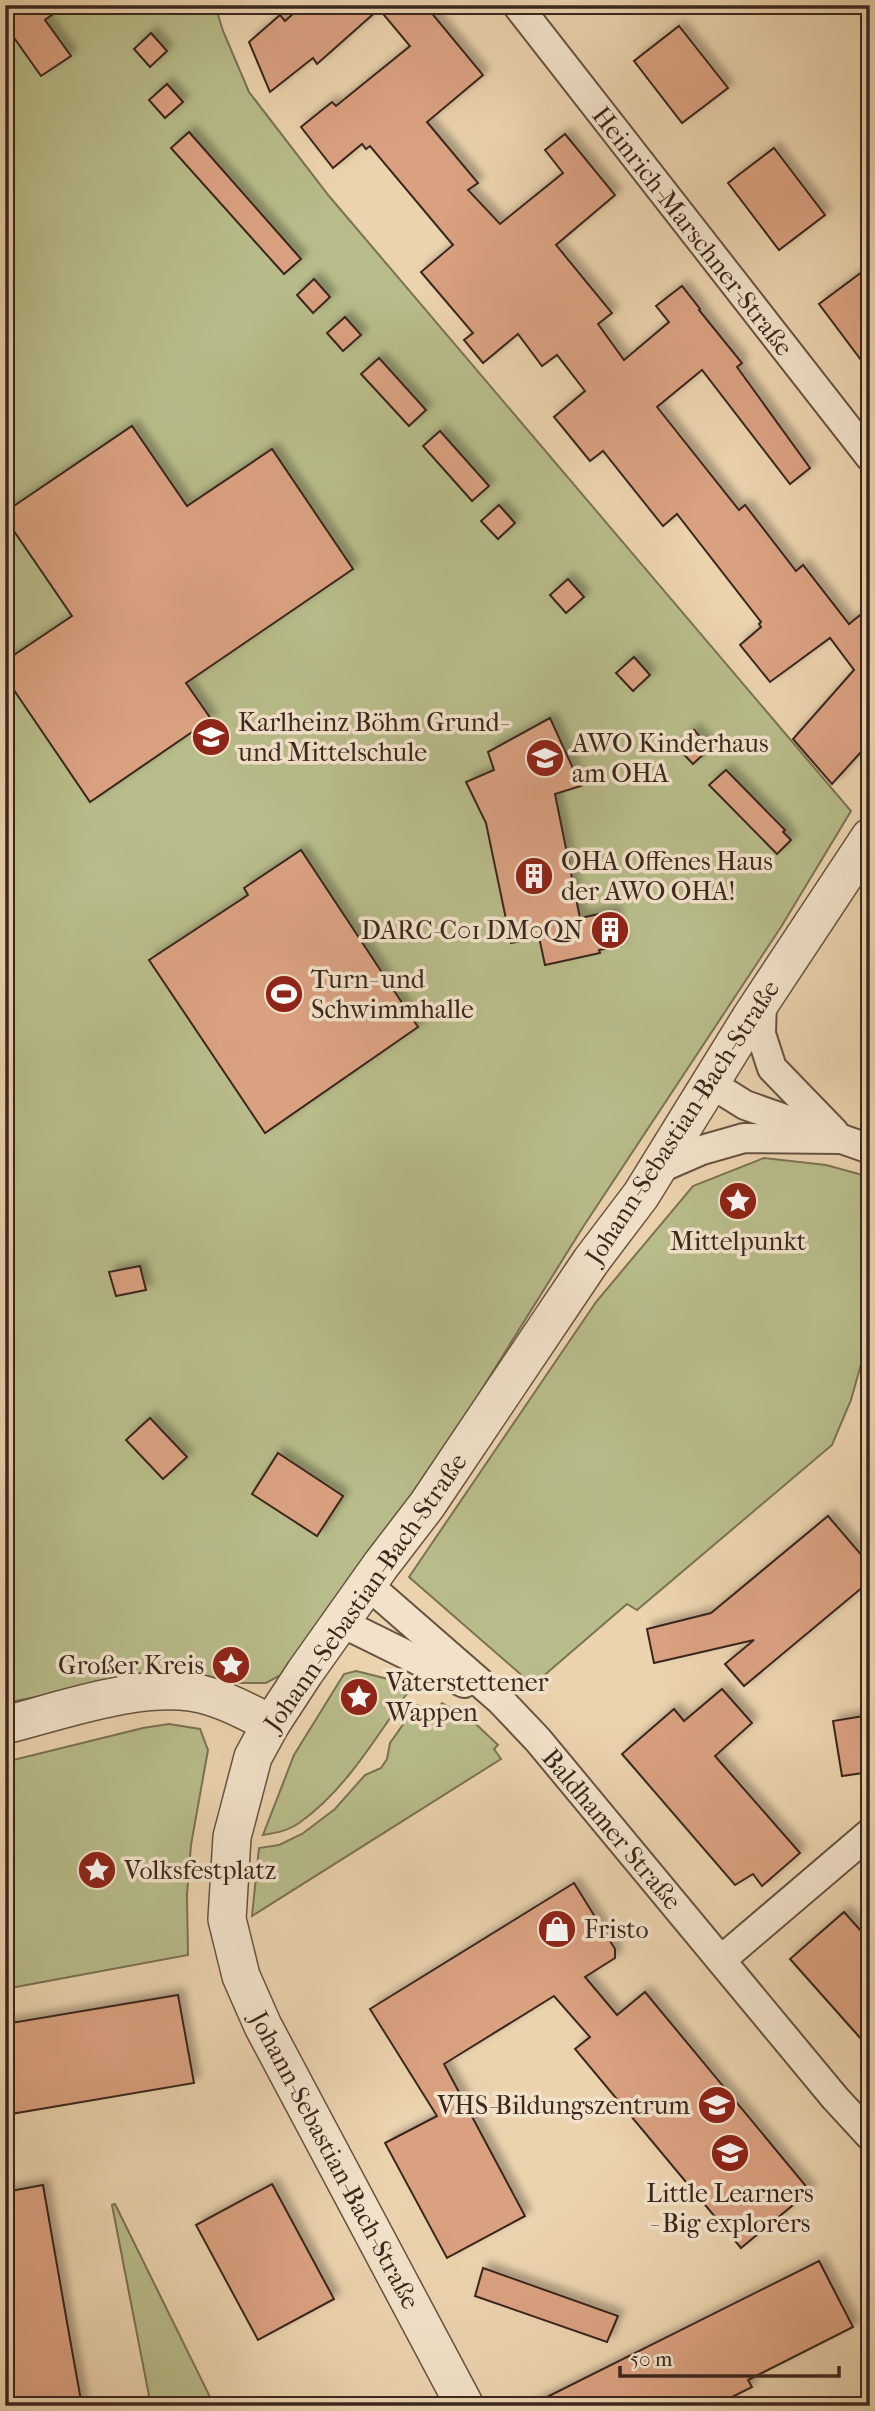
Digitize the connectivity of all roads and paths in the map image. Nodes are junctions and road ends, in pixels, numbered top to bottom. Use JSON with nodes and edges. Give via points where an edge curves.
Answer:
{"nodes":[{"id":1,"x":517,"y":5,"type":"edge"},
{"id":2,"x":870,"y":457,"type":"edge"},
{"id":3,"x":870,"y":837,"type":"edge"},
{"id":4,"x":762,"y":999,"type":"junction"},
{"id":5,"x":710,"y":1083,"type":"junction"},
{"id":6,"x":841,"y":1139,"type":"junction"},
{"id":7,"x":870,"y":1149,"type":"edge"},
{"id":8,"x":656,"y":1170,"type":"junction"},
{"id":9,"x":367,"y":1584,"type":"junction"},
{"id":10,"x":340,"y":1622,"type":"junction"},
{"id":11,"x":501,"y":1701,"type":"junction"},
{"id":12,"x":271,"y":1724,"type":"junction"},
{"id":13,"x":5,"y":1725,"type":"edge"},
{"id":14,"x":870,"y":1833,"type":"edge"},
{"id":15,"x":721,"y":1960,"type":"junction"},
{"id":16,"x":870,"y":2136,"type":"edge"},
{"id":17,"x":465,"y":2406,"type":"edge"}],
"edges":[{"from":1,"to":2,"type":"street","name":"Heinrich-Marschner-Straße"},
{"from":3,"to":4,"type":"street","name":"Johann-Sebastian-Bach-Straße"},
{"from":4,"to":5,"type":"street","name":"Johann-Sebastian-Bach-Straße"},
{"from":4,"to":6,"type":"street","via":[[761,1034],[772,1068]]},
{"from":5,"to":6,"type":"street","via":[[745,1105]]},
{"from":5,"to":8,"type":"street","name":"Johann-Sebastian-Bach-Straße"},
{"from":6,"to":7,"type":"street"},
{"from":6,"to":8,"type":"street","via":[[744,1139],[702,1150]]},
{"from":8,"to":9,"type":"street","name":"Johann-Sebastian-Bach-Straße","via":[[427,1505]]},
{"from":9,"to":10,"type":"street","name":"Johann-Sebastian-Bach-Straße"},
{"from":9,"to":11,"type":"street","name":"Baldhamer Straße"},
{"from":10,"to":11,"type":"street","name":"Baldhamer Straße"},
{"from":10,"to":12,"type":"street","name":"Johann-Sebastian-Bach-Straße"},
{"from":11,"to":15,"type":"street","name":"Baldhamer Straße"},
{"from":12,"to":13,"type":"street","via":[[211,1696],[164,1689]]},
{"from":12,"to":17,"type":"street","name":"Johann-Sebastian-Bach-Straße","via":[[253,1757],[232,1837],[227,1919],[241,1976],[263,2026]]},
{"from":14,"to":15,"type":"street"},
{"from":15,"to":16,"type":"street","name":"Baldhamer Straße"}]}
